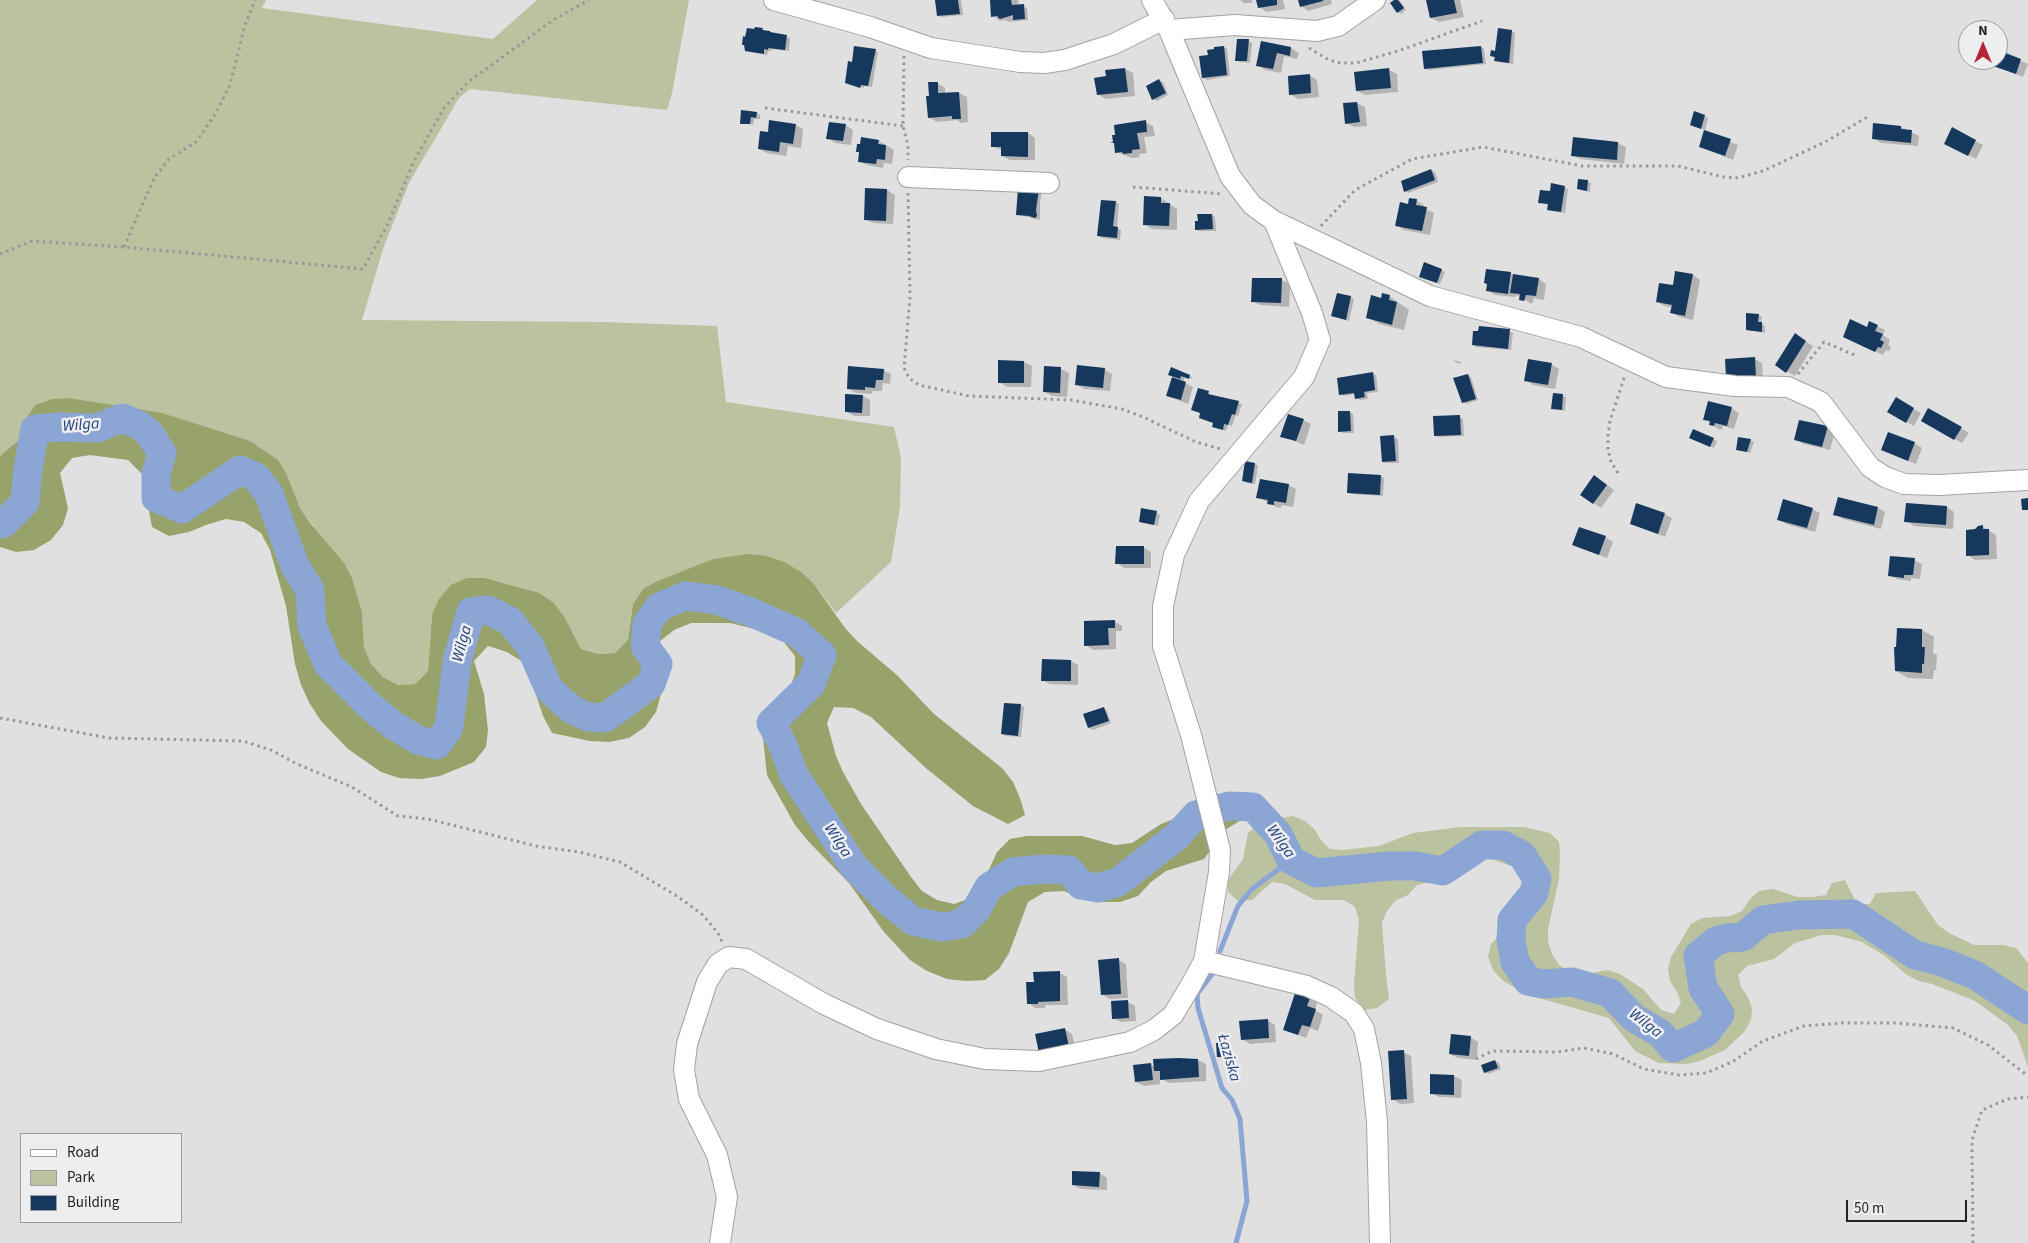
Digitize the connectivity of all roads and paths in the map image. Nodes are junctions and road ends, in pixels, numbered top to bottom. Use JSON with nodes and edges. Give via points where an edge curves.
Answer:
{"nodes":[{"id":1,"x":255,"y":0,"type":"edge"},
{"id":2,"x":589,"y":0,"type":"edge"},
{"id":3,"x":774,"y":0,"type":"edge"},
{"id":4,"x":1152,"y":0,"type":"edge"},
{"id":5,"x":1375,"y":0,"type":"edge"},
{"id":6,"x":1482,"y":21,"type":"dead end"},
{"id":7,"x":1166,"y":25,"type":"junction"},
{"id":8,"x":1295,"y":31,"type":"junction"},
{"id":9,"x":905,"y":40,"type":"junction"},
{"id":10,"x":766,"y":108,"type":"dead end"},
{"id":11,"x":1870,"y":116,"type":"dead end"},
{"id":12,"x":903,"y":126,"type":"junction"},
{"id":13,"x":908,"y":177,"type":"junction"},
{"id":14,"x":1049,"y":182,"type":"dead end"},
{"id":15,"x":1133,"y":187,"type":"dead end"},
{"id":16,"x":1245,"y":196,"type":"junction"},
{"id":17,"x":1274,"y":221,"type":"junction"},
{"id":18,"x":1309,"y":239,"type":"junction"},
{"id":19,"x":124,"y":247,"type":"junction"},
{"id":20,"x":0,"y":254,"type":"edge"},
{"id":21,"x":1857,"y":356,"type":"dead end"},
{"id":22,"x":1630,"y":360,"type":"junction"},
{"id":23,"x":1788,"y":388,"type":"junction"},
{"id":24,"x":1242,"y":451,"type":"junction"},
{"id":25,"x":1618,"y":472,"type":"dead end"},
{"id":26,"x":2028,"y":480,"type":"edge"},
{"id":27,"x":0,"y":718,"type":"edge"},
{"id":28,"x":729,"y":957,"type":"junction"},
{"id":29,"x":1204,"y":961,"type":"junction"},
{"id":30,"x":1476,"y":1059,"type":"dead end"},
{"id":31,"x":2028,"y":1076,"type":"edge"},
{"id":32,"x":2028,"y":1097,"type":"edge"},
{"id":33,"x":720,"y":1243,"type":"edge"},
{"id":34,"x":1380,"y":1243,"type":"edge"},
{"id":35,"x":1973,"y":1243,"type":"edge"}],
"edges":[{"from":1,"to":19,"type":"path","via":[[230,84],[216,113],[196,142],[169,159],[154,178]]},
{"from":2,"to":19,"type":"path","via":[[552,20],[467,83],[444,108],[414,161],[387,226],[362,270]]},
{"from":3,"to":9,"type":"street"},
{"from":4,"to":7,"type":"street"},
{"from":5,"to":8,"type":"street","via":[[1338,26],[1317,31]]},
{"from":6,"to":8,"type":"path","via":[[1356,63],[1341,63],[1318,55]]},
{"from":7,"to":8,"type":"street","via":[[1235,25]]},
{"from":7,"to":9,"type":"street","via":[[1065,60],[1044,63],[931,48]]},
{"from":7,"to":16,"type":"street","via":[[1230,176]]},
{"from":9,"to":12,"type":"path"},
{"from":10,"to":12,"type":"path"},
{"from":11,"to":18,"type":"path","via":[[1825,142],[1763,171],[1738,178],[1678,166],[1582,166],[1483,147],[1412,159],[1355,190]]},
{"from":12,"to":13,"type":"path","via":[[908,145]]},
{"from":13,"to":14,"type":"street"},
{"from":13,"to":24,"type":"path","via":[[910,297],[904,368],[909,378],[919,385],[969,396],[1071,400],[1122,409],[1196,442]]},
{"from":15,"to":16,"type":"path"},
{"from":16,"to":17,"type":"street"},
{"from":17,"to":18,"type":"street"},
{"from":17,"to":24,"type":"street","via":[[1320,340],[1304,377]]},
{"from":18,"to":22,"type":"street","via":[[1430,296],[1581,337]]},
{"from":19,"to":20,"type":"path","via":[[32,241]]},
{"from":21,"to":23,"type":"path","via":[[1824,342]]},
{"from":22,"to":23,"type":"street","via":[[1666,377],[1734,386]]},
{"from":22,"to":25,"type":"path","via":[[1608,435],[1611,462]]},
{"from":23,"to":26,"type":"street","via":[[1821,402],[1870,467],[1904,484],[1939,486]]},
{"from":24,"to":29,"type":"street","via":[[1199,501],[1174,555],[1163,606],[1163,646],[1191,735],[1220,850]]},
{"from":27,"to":28,"type":"path","via":[[109,738],[243,741],[271,750],[352,787],[398,816],[428,819],[536,846],[620,862],[703,915],[718,933]]},
{"from":28,"to":29,"type":"street","via":[[746,959],[877,1030],[936,1049],[985,1059],[1038,1061],[1130,1042],[1154,1030],[1174,1015]]},
{"from":28,"to":33,"type":"street","via":[[718,964],[707,982],[687,1044],[684,1070],[689,1099],[717,1155],[727,1197]]},
{"from":29,"to":34,"type":"street","via":[[1307,986],[1354,1013],[1364,1030],[1372,1063]]},
{"from":30,"to":31,"type":"path","via":[[1492,1051],[1557,1052],[1584,1048],[1613,1054],[1644,1069],[1680,1075],[1706,1073],[1732,1062],[1763,1041],[1804,1026],[1896,1023],[1953,1028],[1988,1045]]},
{"from":32,"to":35,"type":"path","via":[[2008,1099],[1982,1110],[1972,1140]]}]}
